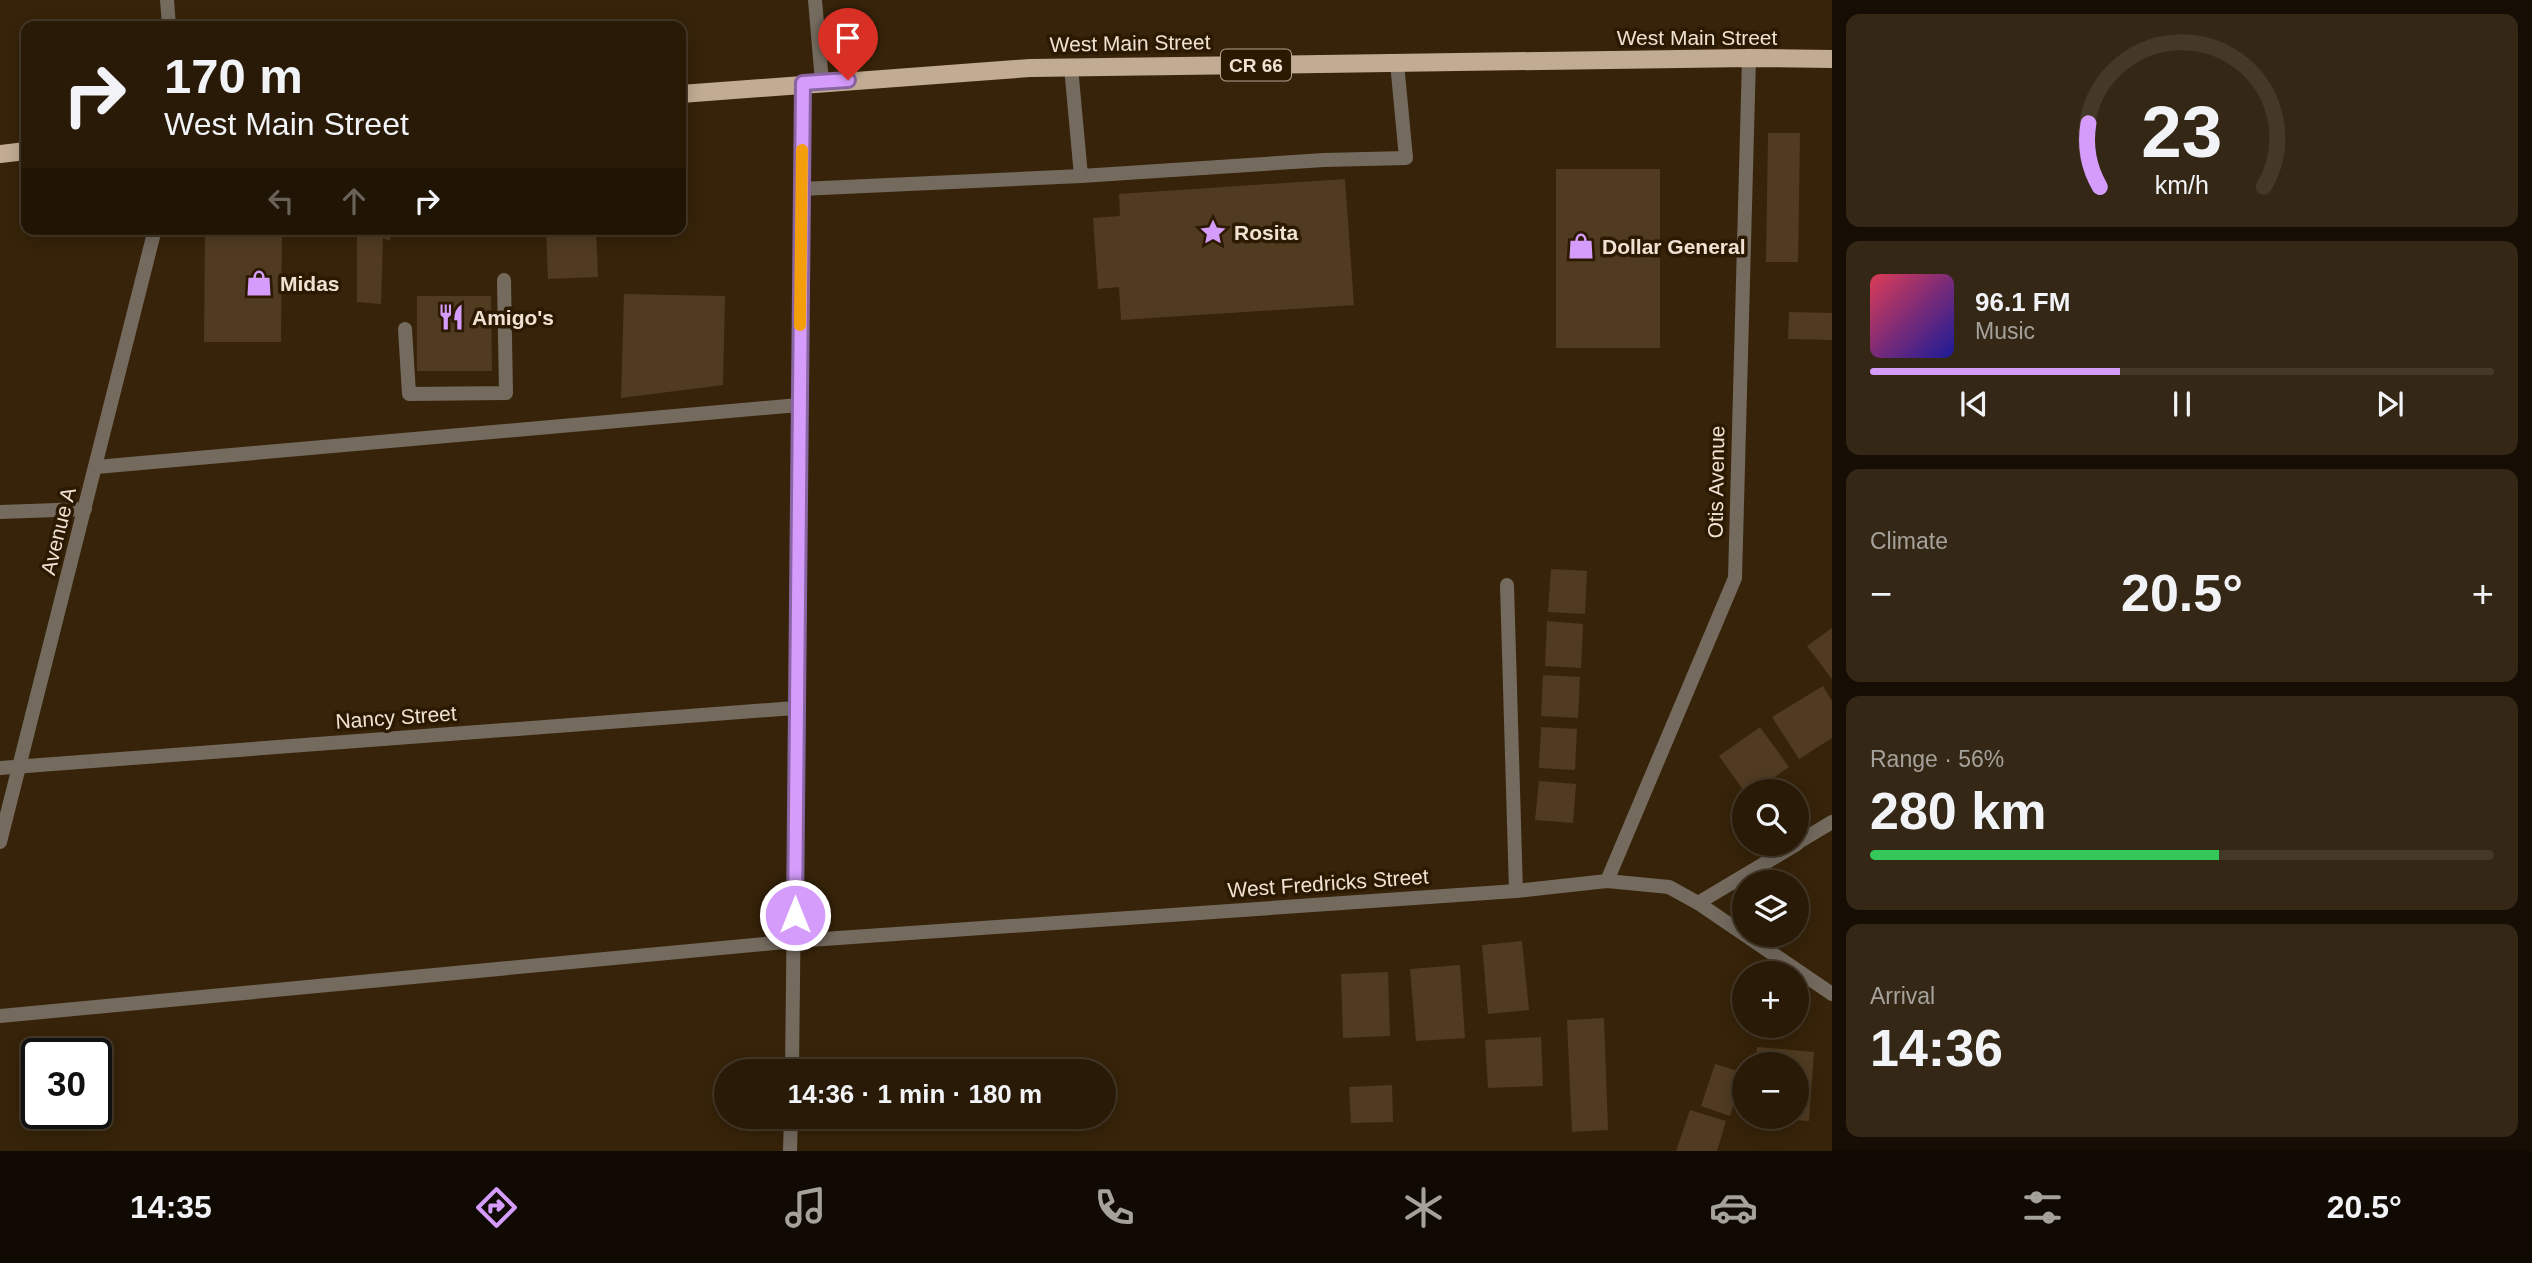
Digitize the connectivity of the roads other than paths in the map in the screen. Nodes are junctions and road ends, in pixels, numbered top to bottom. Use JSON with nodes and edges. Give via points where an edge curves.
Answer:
{"nodes":[{"id":1,"x":167,"y":0,"type":"edge"},
{"id":2,"x":815,"y":0,"type":"edge"},
{"id":3,"x":169,"y":21,"type":"edge"},
{"id":4,"x":1749,"y":58,"type":"junction"},
{"id":5,"x":1832,"y":60,"type":"edge"},
{"id":6,"x":1397,"y":63,"type":"junction"},
{"id":7,"x":1071,"y":67,"type":"junction"},
{"id":8,"x":822,"y":82,"type":"junction"},
{"id":9,"x":803,"y":83,"type":"junction"},
{"id":10,"x":686,"y":94,"type":"edge"},
{"id":11,"x":21,"y":152,"type":"edge"},
{"id":12,"x":0,"y":154,"type":"edge"},
{"id":13,"x":1081,"y":176,"type":"junction"},
{"id":14,"x":801,"y":189,"type":"junction"},
{"id":15,"x":154,"y":235,"type":"edge"},
{"id":16,"x":505,"y":279,"type":"dead end"},
{"id":17,"x":405,"y":329,"type":"dead end"},
{"id":18,"x":799,"y":405,"type":"junction"},
{"id":19,"x":96,"y":467,"type":"junction"},
{"id":20,"x":85,"y":509,"type":"junction"},
{"id":21,"x":0,"y":512,"type":"edge"},
{"id":22,"x":1507,"y":585,"type":"dead end"},
{"id":23,"x":795,"y":708,"type":"junction"},
{"id":24,"x":19,"y":767,"type":"junction"},
{"id":25,"x":0,"y":768,"type":"edge"},
{"id":26,"x":1832,"y":822,"type":"edge"},
{"id":27,"x":1809,"y":836,"type":"edge"},
{"id":28,"x":0,"y":842,"type":"edge"},
{"id":29,"x":1776,"y":856,"type":"edge"},
{"id":30,"x":1607,"y":881,"type":"junction"},
{"id":31,"x":1516,"y":891,"type":"junction"},
{"id":32,"x":1698,"y":903,"type":"junction"},
{"id":33,"x":795,"y":942,"type":"junction"},
{"id":34,"x":1832,"y":994,"type":"edge"},
{"id":35,"x":0,"y":1016,"type":"edge"},
{"id":36,"x":792,"y":1059,"type":"edge"},
{"id":37,"x":791,"y":1129,"type":"edge"},
{"id":38,"x":790,"y":1151,"type":"edge"}],
"edges":[{"from":1,"to":3,"type":"street"},
{"from":2,"to":8,"type":"street"},
{"from":4,"to":5,"type":"main road","name":"West Main Street","number":"CR 66"},
{"from":4,"to":6,"type":"main road","name":"West Main Street","number":"CR 66"},
{"from":4,"to":30,"type":"street","name":"Otis Avenue","via":[[1735,578]]},
{"from":6,"to":7,"type":"main road","name":"West Main Street","number":"CR 66"},
{"from":6,"to":13,"type":"street","via":[[1406,158]]},
{"from":7,"to":8,"type":"main road","name":"West Main Street","number":"CR 66"},
{"from":7,"to":13,"type":"street"},
{"from":8,"to":9,"type":"main road","name":"West Main Street","number":"CR 66"},
{"from":9,"to":10,"type":"main road","name":"West Main Street","number":"CR 66"},
{"from":9,"to":14,"type":"street"},
{"from":11,"to":12,"type":"main road"},
{"from":13,"to":14,"type":"street"},
{"from":14,"to":18,"type":"street"},
{"from":15,"to":19,"type":"street","name":"Avenue A"},
{"from":16,"to":17,"type":"street","via":[[506,393],[409,394]]},
{"from":18,"to":19,"type":"street"},
{"from":18,"to":23,"type":"street"},
{"from":19,"to":20,"type":"street","name":"Avenue A"},
{"from":20,"to":21,"type":"street"},
{"from":20,"to":24,"type":"street","name":"Avenue A"},
{"from":22,"to":31,"type":"street"},
{"from":23,"to":24,"type":"street","name":"Nancy Street"},
{"from":23,"to":33,"type":"street"},
{"from":24,"to":25,"type":"street","name":"Nancy Street"},
{"from":24,"to":28,"type":"street","name":"Avenue A"},
{"from":26,"to":27,"type":"street"},
{"from":29,"to":32,"type":"street"},
{"from":30,"to":31,"type":"street","name":"West Fredricks Street"},
{"from":30,"to":32,"type":"street","name":"West Fredricks Street","via":[[1668,887]]},
{"from":31,"to":33,"type":"street","name":"West Fredricks Street"},
{"from":32,"to":34,"type":"street","name":"West Fredricks Street"},
{"from":33,"to":35,"type":"street","name":"West Fredricks Street"},
{"from":33,"to":36,"type":"street"},
{"from":37,"to":38,"type":"street"}]}
